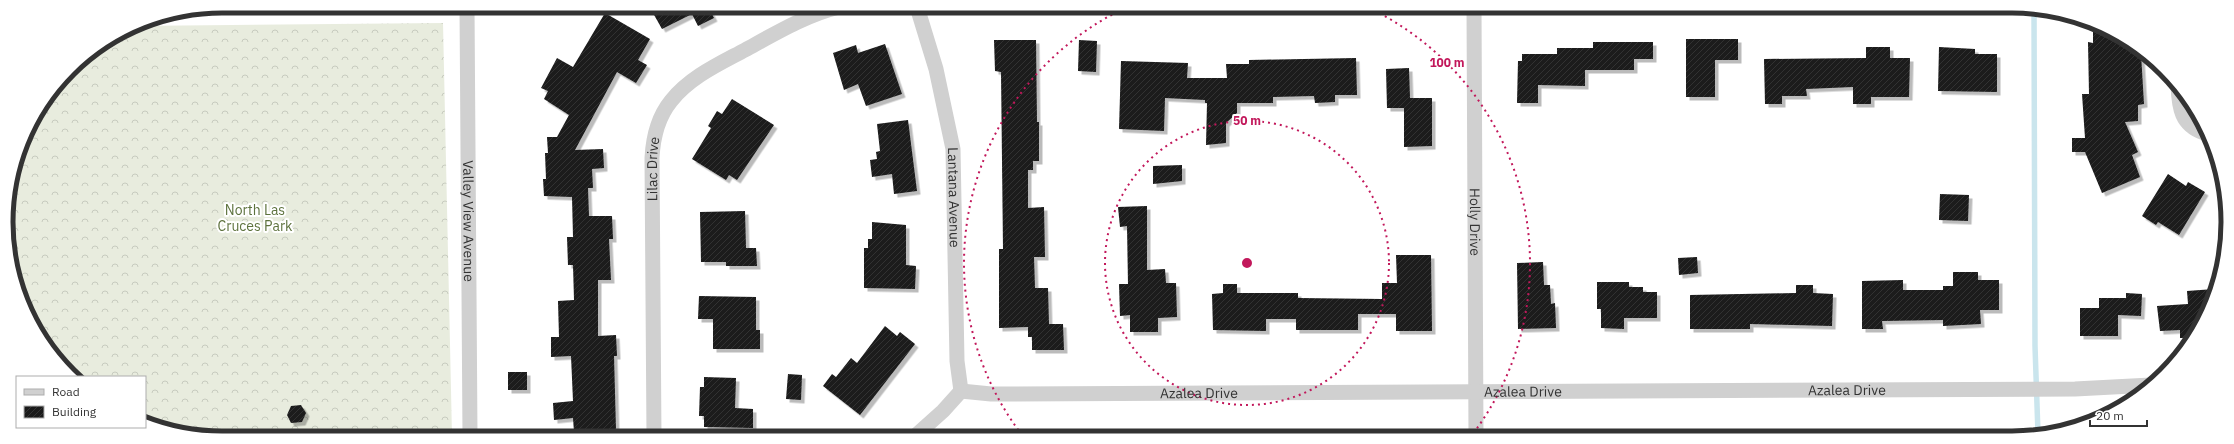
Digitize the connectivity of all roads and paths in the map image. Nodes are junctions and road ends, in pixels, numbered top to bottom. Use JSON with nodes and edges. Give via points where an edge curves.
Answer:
{"nodes":[{"id":1,"x":467,"y":13,"type":"edge"},
{"id":2,"x":821,"y":13,"type":"edge"},
{"id":3,"x":919,"y":13,"type":"edge"},
{"id":4,"x":1474,"y":13,"type":"edge"},
{"id":5,"x":2178,"y":96,"type":"edge"},
{"id":6,"x":2200,"y":131,"type":"edge"},
{"id":7,"x":2142,"y":385,"type":"edge"},
{"id":8,"x":1476,"y":390,"type":"junction"},
{"id":9,"x":961,"y":392,"type":"junction"},
{"id":10,"x":470,"y":431,"type":"edge"},
{"id":11,"x":654,"y":431,"type":"edge"},
{"id":12,"x":921,"y":431,"type":"edge"},
{"id":13,"x":1476,"y":431,"type":"edge"}],
"edges":[{"from":1,"to":10,"type":"street","name":"Valley View Avenue"},
{"from":2,"to":11,"type":"street","name":"Lilac Drive","via":[[801,20],[706,71],[680,90],[662,116],[653,145],[652,158]]},
{"from":3,"to":9,"type":"street","name":"Lantana Avenue","via":[[936,69],[953,149],[957,361]]},
{"from":4,"to":8,"type":"street","name":"Holly Drive"},
{"from":5,"to":6,"type":"street","via":[[2185,122]]},
{"from":7,"to":8,"type":"street","name":"Azalea Drive","via":[[2075,389]]},
{"from":8,"to":9,"type":"street","name":"Azalea Drive","via":[[991,394]]},
{"from":8,"to":13,"type":"street","name":"Holly Drive"},
{"from":9,"to":12,"type":"street"}]}
